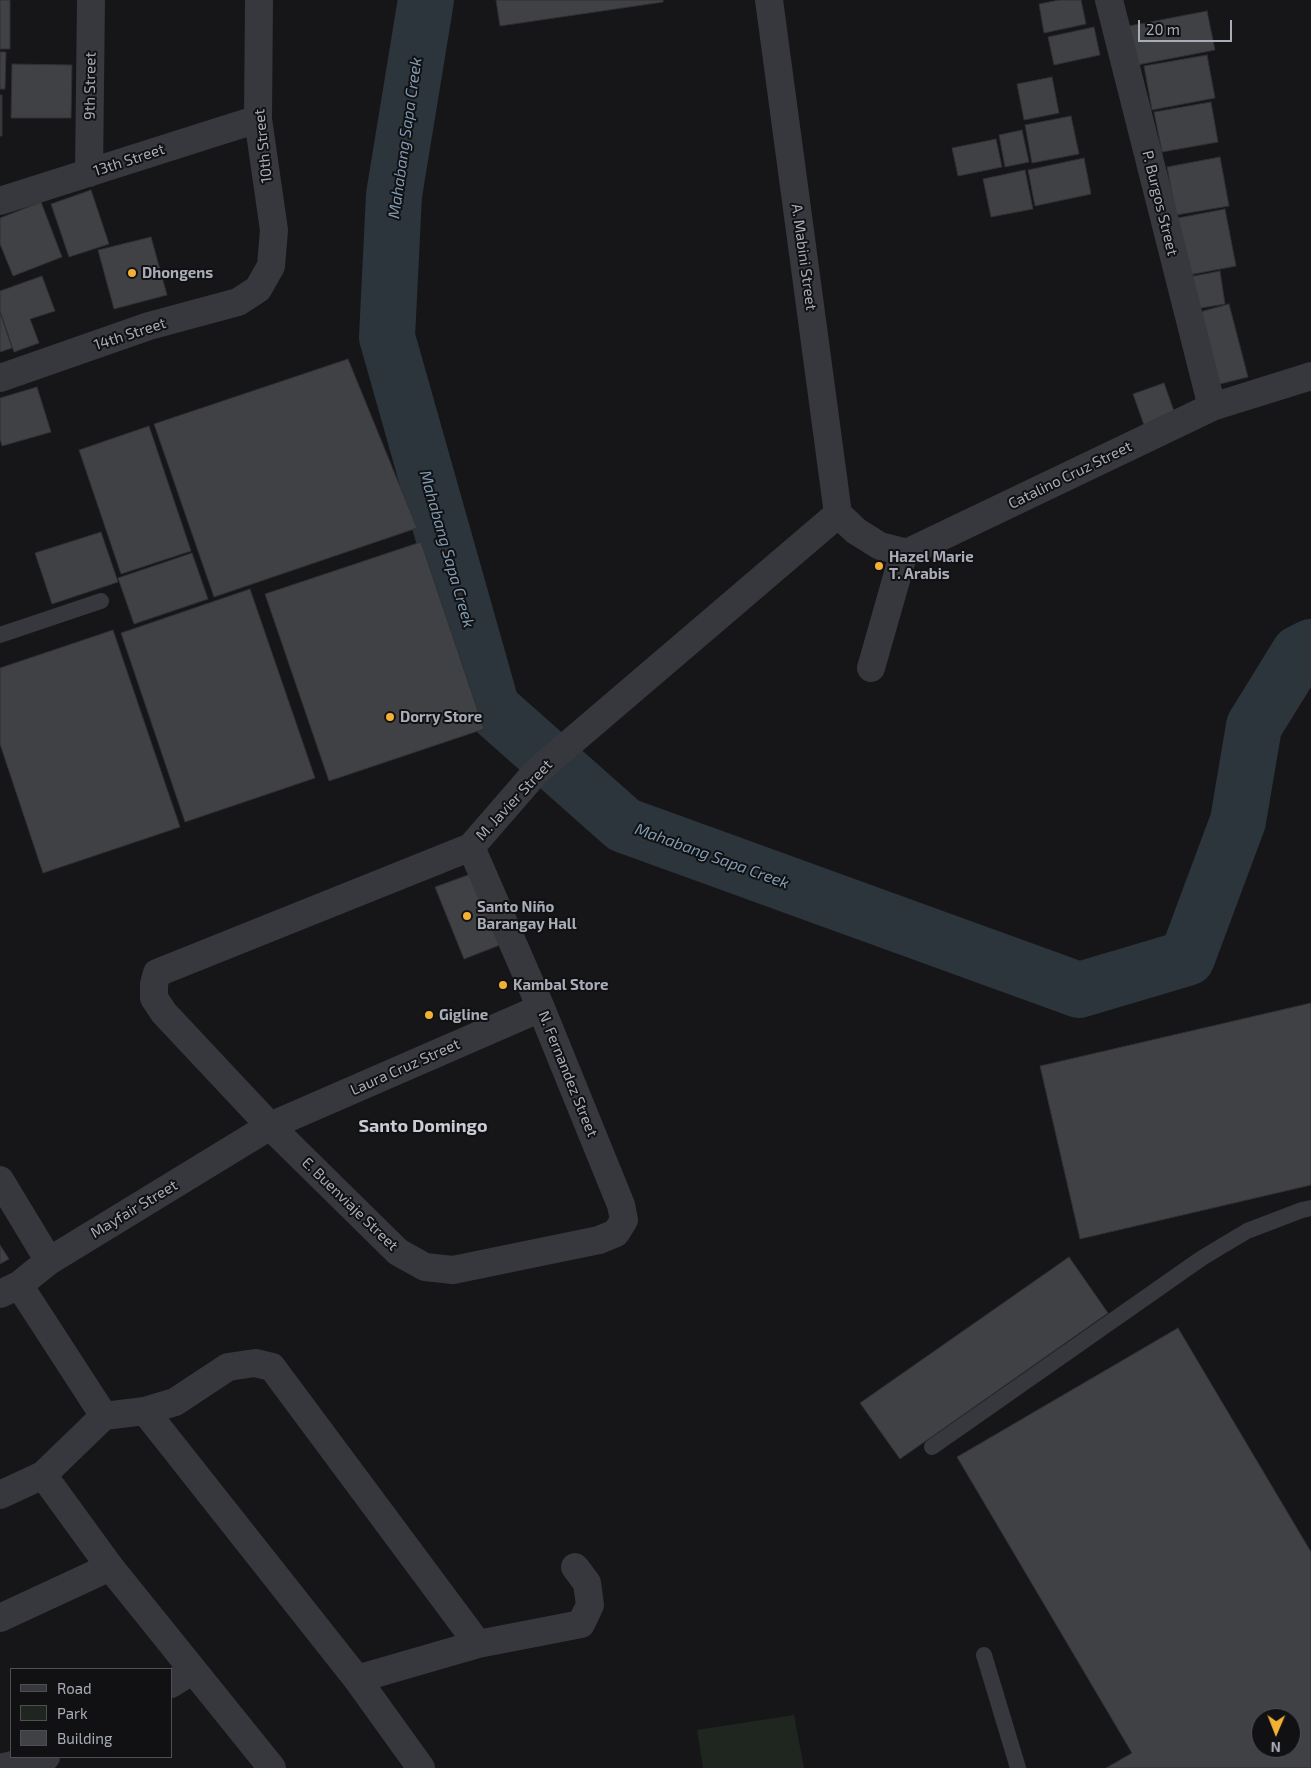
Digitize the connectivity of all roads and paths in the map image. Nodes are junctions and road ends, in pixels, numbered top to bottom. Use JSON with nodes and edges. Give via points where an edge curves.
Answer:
{"nodes":[{"id":1,"x":91,"y":0,"type":"edge"},
{"id":2,"x":259,"y":0,"type":"edge"},
{"id":3,"x":769,"y":0,"type":"edge"},
{"id":4,"x":1109,"y":0,"type":"edge"},
{"id":5,"x":258,"y":119,"type":"junction"},
{"id":6,"x":89,"y":173,"type":"junction"},
{"id":7,"x":0,"y":201,"type":"edge"},
{"id":8,"x":258,"y":289,"type":"joint"},
{"id":9,"x":1311,"y":376,"type":"edge"},
{"id":10,"x":0,"y":378,"type":"edge"},
{"id":11,"x":1212,"y":406,"type":"junction"},
{"id":12,"x":838,"y":514,"type":"junction"},
{"id":13,"x":904,"y":552,"type":"junction"},
{"id":14,"x":101,"y":601,"type":"dead end"},
{"id":15,"x":0,"y":635,"type":"edge"},
{"id":16,"x":871,"y":668,"type":"dead end"},
{"id":17,"x":471,"y":847,"type":"junction"},
{"id":18,"x":157,"y":973,"type":"joint"},
{"id":19,"x":541,"y":1008,"type":"junction"},
{"id":20,"x":270,"y":1126,"type":"junction"},
{"id":21,"x":0,"y":1180,"type":"edge"},
{"id":22,"x":1311,"y":1208,"type":"edge"},
{"id":23,"x":624,"y":1220,"type":"joint"},
{"id":24,"x":49,"y":1261,"type":"junction"},
{"id":25,"x":9,"y":1290,"type":"edge"},
{"id":26,"x":145,"y":1411,"type":"junction"},
{"id":27,"x":104,"y":1416,"type":"junction"},
{"id":28,"x":932,"y":1447,"type":"dead end"},
{"id":29,"x":44,"y":1475,"type":"junction"},
{"id":30,"x":0,"y":1495,"type":"edge"},
{"id":31,"x":110,"y":1566,"type":"junction"},
{"id":32,"x":575,"y":1568,"type":"dead end"},
{"id":33,"x":0,"y":1618,"type":"edge"},
{"id":34,"x":478,"y":1644,"type":"junction"},
{"id":35,"x":984,"y":1655,"type":"dead end"},
{"id":36,"x":182,"y":1677,"type":"edge"},
{"id":37,"x":357,"y":1679,"type":"junction"},
{"id":38,"x":42,"y":1758,"type":"edge"},
{"id":39,"x":0,"y":1768,"type":"edge"},
{"id":40,"x":271,"y":1768,"type":"edge"},
{"id":41,"x":421,"y":1768,"type":"edge"},
{"id":42,"x":1018,"y":1768,"type":"edge"}],
"edges":[{"from":1,"to":6,"type":"street","name":"9th Street"},
{"from":2,"to":5,"type":"street","name":"10th Street"},
{"from":3,"to":12,"type":"street","name":"A. Mabini Street"},
{"from":4,"to":11,"type":"street","name":"P. Burgos Street"},
{"from":5,"to":6,"type":"street","name":"13th Street"},
{"from":5,"to":8,"type":"street","name":"10th Street","via":[[274,230],[271,266]]},
{"from":6,"to":7,"type":"street","name":"13th Street"},
{"from":8,"to":10,"type":"street","name":"14th Street","via":[[238,302],[150,326]]},
{"from":9,"to":11,"type":"street","name":"Catalino Cruz Street"},
{"from":11,"to":13,"type":"street","name":"Catalino Cruz Street","via":[[911,552]]},
{"from":12,"to":13,"type":"street","via":[[856,531],[880,546]]},
{"from":12,"to":17,"type":"street","name":"M. Javier Street","via":[[536,772]]},
{"from":13,"to":16,"type":"street"},
{"from":14,"to":15,"type":"lane"},
{"from":17,"to":18,"type":"street","name":"M. Javier Street"},
{"from":17,"to":19,"type":"street","name":"N. Fernandez Street"},
{"from":18,"to":20,"type":"street","name":"E. Buenviaje Street","via":[[154,998],[164,1013]]},
{"from":19,"to":20,"type":"street","name":"Laura Cruz Street"},
{"from":19,"to":23,"type":"street","name":"N. Fernandez Street"},
{"from":20,"to":23,"type":"street","name":"E. Buenviaje Street","via":[[398,1252],[425,1266],[453,1270],[600,1240],[616,1233]]},
{"from":20,"to":24,"type":"street","name":"Mayfair Street"},
{"from":21,"to":24,"type":"street"},
{"from":22,"to":28,"type":"lane","via":[[1247,1231],[1202,1258]]},
{"from":24,"to":25,"type":"street","name":"Mayfair Street"},
{"from":25,"to":27,"type":"street"},
{"from":26,"to":27,"type":"street"},
{"from":26,"to":34,"type":"street","via":[[176,1402],[228,1367],[254,1363],[272,1367]]},
{"from":26,"to":37,"type":"street"},
{"from":27,"to":29,"type":"street"},
{"from":29,"to":30,"type":"street"},
{"from":29,"to":31,"type":"street"},
{"from":31,"to":33,"type":"street"},
{"from":31,"to":36,"type":"street"},
{"from":32,"to":34,"type":"street","via":[[588,1583],[590,1605],[581,1624]]},
{"from":34,"to":37,"type":"street"},
{"from":35,"to":42,"type":"lane"},
{"from":36,"to":40,"type":"street"},
{"from":37,"to":41,"type":"street"},
{"from":38,"to":39,"type":"street"}]}
